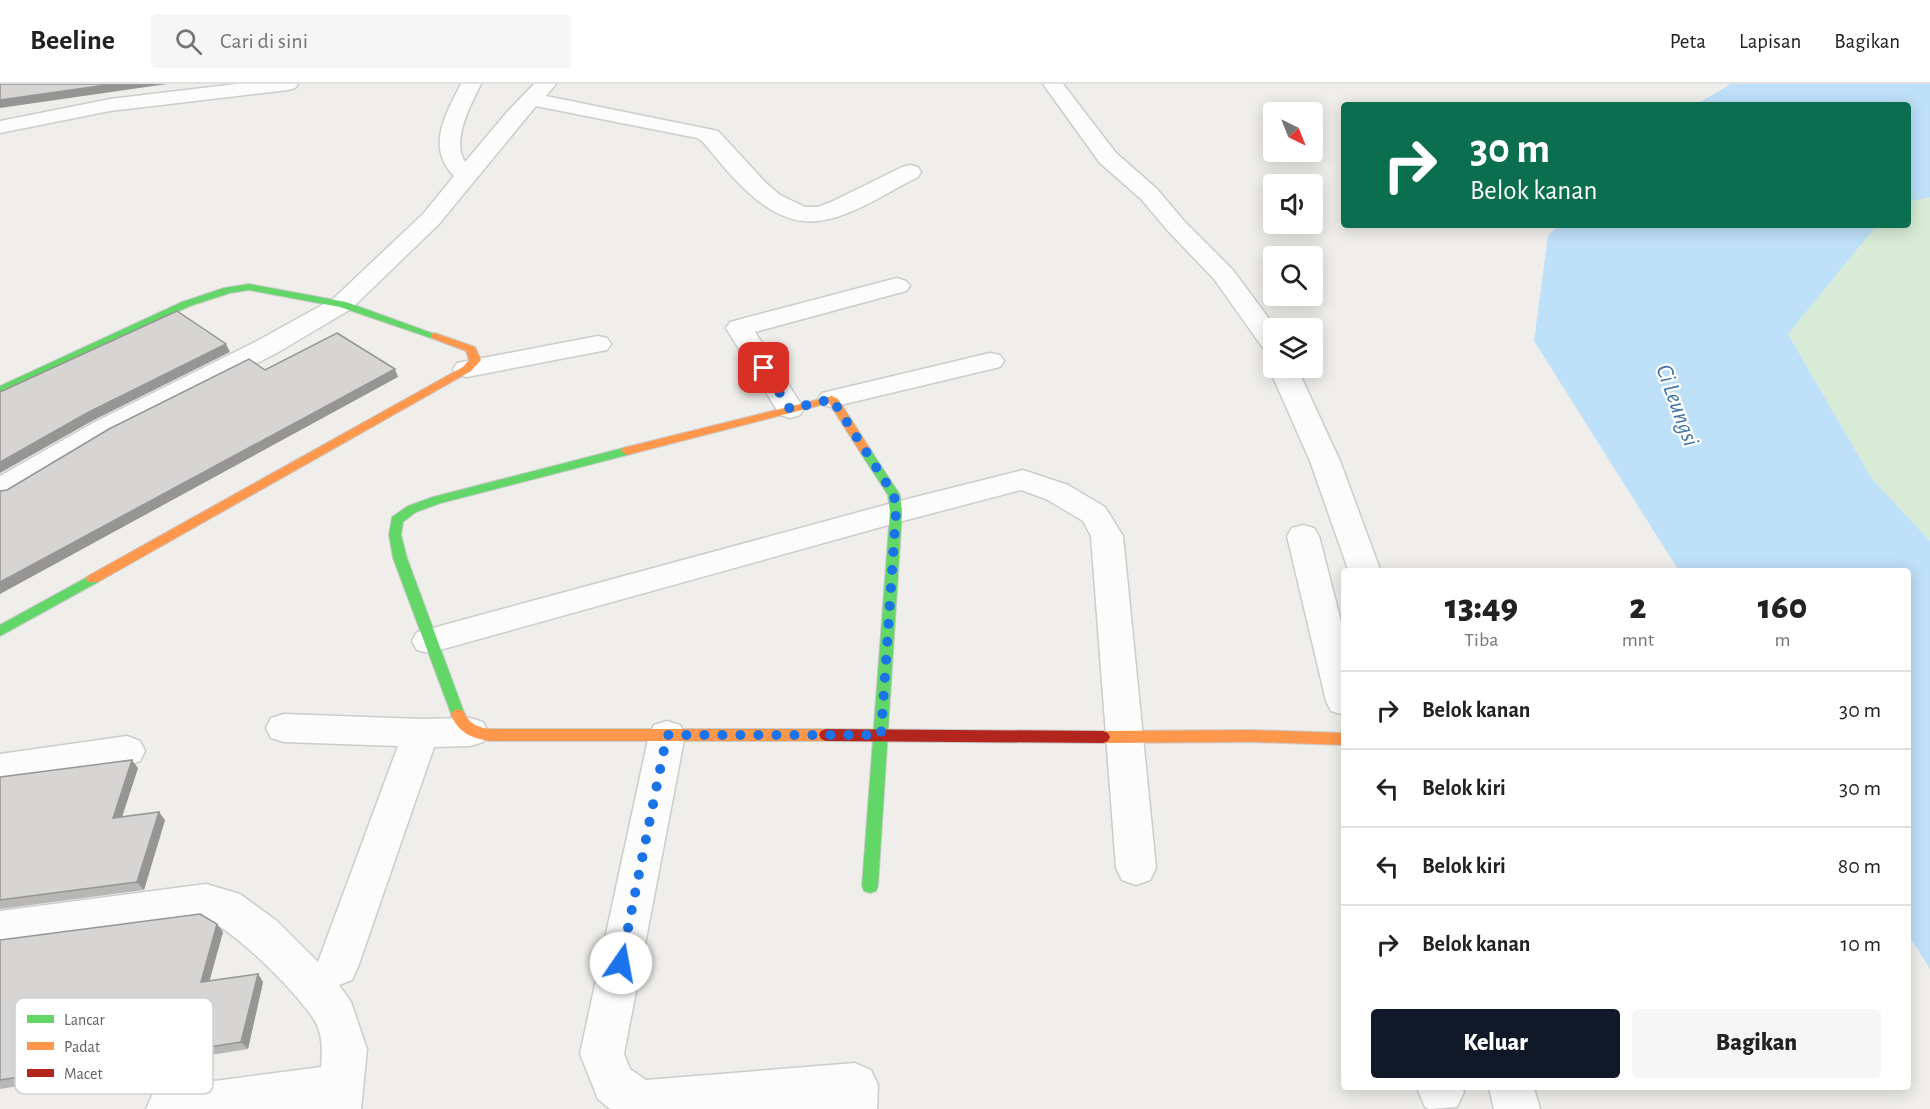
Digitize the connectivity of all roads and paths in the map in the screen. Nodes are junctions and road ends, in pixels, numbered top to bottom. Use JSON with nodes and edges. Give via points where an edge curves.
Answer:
{"nodes":[{"id":1,"x":208,"y":84,"type":"edge"},
{"id":2,"x":288,"y":84,"type":"edge"},
{"id":3,"x":471,"y":84,"type":"edge"},
{"id":4,"x":1053,"y":84,"type":"edge"},
{"id":5,"x":96,"y":91,"type":"edge"},
{"id":6,"x":538,"y":92,"type":"edge"},
{"id":7,"x":0,"y":114,"type":"edge"},
{"id":8,"x":0,"y":128,"type":"edge"},
{"id":9,"x":910,"y":172,"type":"dead end"},
{"id":10,"x":465,"y":174,"type":"junction"},
{"id":11,"x":897,"y":286,"type":"dead end"},
{"id":12,"x":342,"y":304,"type":"junction"},
{"id":13,"x":1263,"y":330,"type":"edge"},
{"id":14,"x":598,"y":344,"type":"dead end"},
{"id":15,"x":990,"y":361,"type":"dead end"},
{"id":16,"x":467,"y":369,"type":"junction"},
{"id":17,"x":1288,"y":378,"type":"edge"},
{"id":18,"x":0,"y":390,"type":"edge"},
{"id":19,"x":832,"y":399,"type":"junction"},
{"id":20,"x":790,"y":409,"type":"junction"},
{"id":21,"x":0,"y":489,"type":"edge"},
{"id":22,"x":896,"y":512,"type":"junction"},
{"id":23,"x":1303,"y":536,"type":"dead end"},
{"id":24,"x":1364,"y":568,"type":"edge"},
{"id":25,"x":0,"y":631,"type":"edge"},
{"id":26,"x":429,"y":641,"type":"junction"},
{"id":27,"x":1341,"y":689,"type":"edge"},
{"id":28,"x":284,"y":728,"type":"dead end"},
{"id":29,"x":470,"y":732,"type":"junction"},
{"id":30,"x":421,"y":734,"type":"junction"},
{"id":31,"x":667,"y":735,"type":"junction"},
{"id":32,"x":881,"y":735,"type":"junction"},
{"id":33,"x":1122,"y":738,"type":"junction"},
{"id":34,"x":1341,"y":740,"type":"edge"},
{"id":35,"x":127,"y":751,"type":"dead end"},
{"id":36,"x":0,"y":770,"type":"edge"},
{"id":37,"x":1136,"y":868,"type":"dead end"},
{"id":38,"x":870,"y":886,"type":"dead end"},
{"id":39,"x":0,"y":929,"type":"edge"},
{"id":40,"x":337,"y":967,"type":"dead end"},
{"id":41,"x":1512,"y":1090,"type":"edge"},
{"id":42,"x":339,"y":1098,"type":"edge"},
{"id":43,"x":169,"y":1109,"type":"edge"},
{"id":44,"x":854,"y":1109,"type":"edge"},
{"id":45,"x":1517,"y":1109,"type":"edge"}],
"edges":[{"from":1,"to":5,"type":"street"},
{"from":2,"to":8,"type":"street","via":[[110,105]]},
{"from":3,"to":10,"type":"street","via":[[452,132],[450,152]]},
{"from":4,"to":13,"type":"street","via":[[1108,158],[1149,194],[1223,274]]},
{"from":5,"to":7,"type":"street"},
{"from":6,"to":9,"type":"street","via":[[710,136],[760,191],[803,214],[828,211]]},
{"from":6,"to":10,"type":"street"},
{"from":10,"to":12,"type":"street","via":[[431,219]]},
{"from":11,"to":20,"type":"street","via":[[739,328]]},
{"from":12,"to":16,"type":"street","via":[[471,349],[475,360]]},
{"from":12,"to":18,"type":"street","via":[[249,287],[228,290],[186,304]]},
{"from":12,"to":21,"type":"street","via":[[265,348],[103,429]]},
{"from":14,"to":16,"type":"street"},
{"from":15,"to":19,"type":"street"},
{"from":16,"to":25,"type":"street"},
{"from":17,"to":24,"type":"street","via":[[1325,461]]},
{"from":19,"to":20,"type":"street"},
{"from":19,"to":22,"type":"street","via":[[894,495]]},
{"from":20,"to":26,"type":"street","via":[[412,509],[397,520],[395,535]]},
{"from":22,"to":26,"type":"street"},
{"from":22,"to":32,"type":"street"},
{"from":22,"to":33,"type":"street","via":[[1023,480],[1057,492],[1094,514],[1107,536]]},
{"from":23,"to":27,"type":"street"},
{"from":26,"to":29,"type":"street","via":[[461,722]]},
{"from":28,"to":30,"type":"street"},
{"from":29,"to":30,"type":"street"},
{"from":29,"to":31,"type":"street"},
{"from":30,"to":40,"type":"street"},
{"from":31,"to":32,"type":"street"},
{"from":31,"to":44,"type":"street","via":[[602,1054],[614,1084],[639,1103],[855,1085]]},
{"from":32,"to":33,"type":"street"},
{"from":32,"to":38,"type":"street"},
{"from":33,"to":34,"type":"street","via":[[1298,736]]},
{"from":33,"to":37,"type":"street"},
{"from":35,"to":36,"type":"street"},
{"from":39,"to":42,"type":"street","via":[[206,902],[226,907],[269,942],[315,988],[336,1016],[345,1048]]},
{"from":41,"to":45,"type":"street"},
{"from":42,"to":43,"type":"street"}]}
